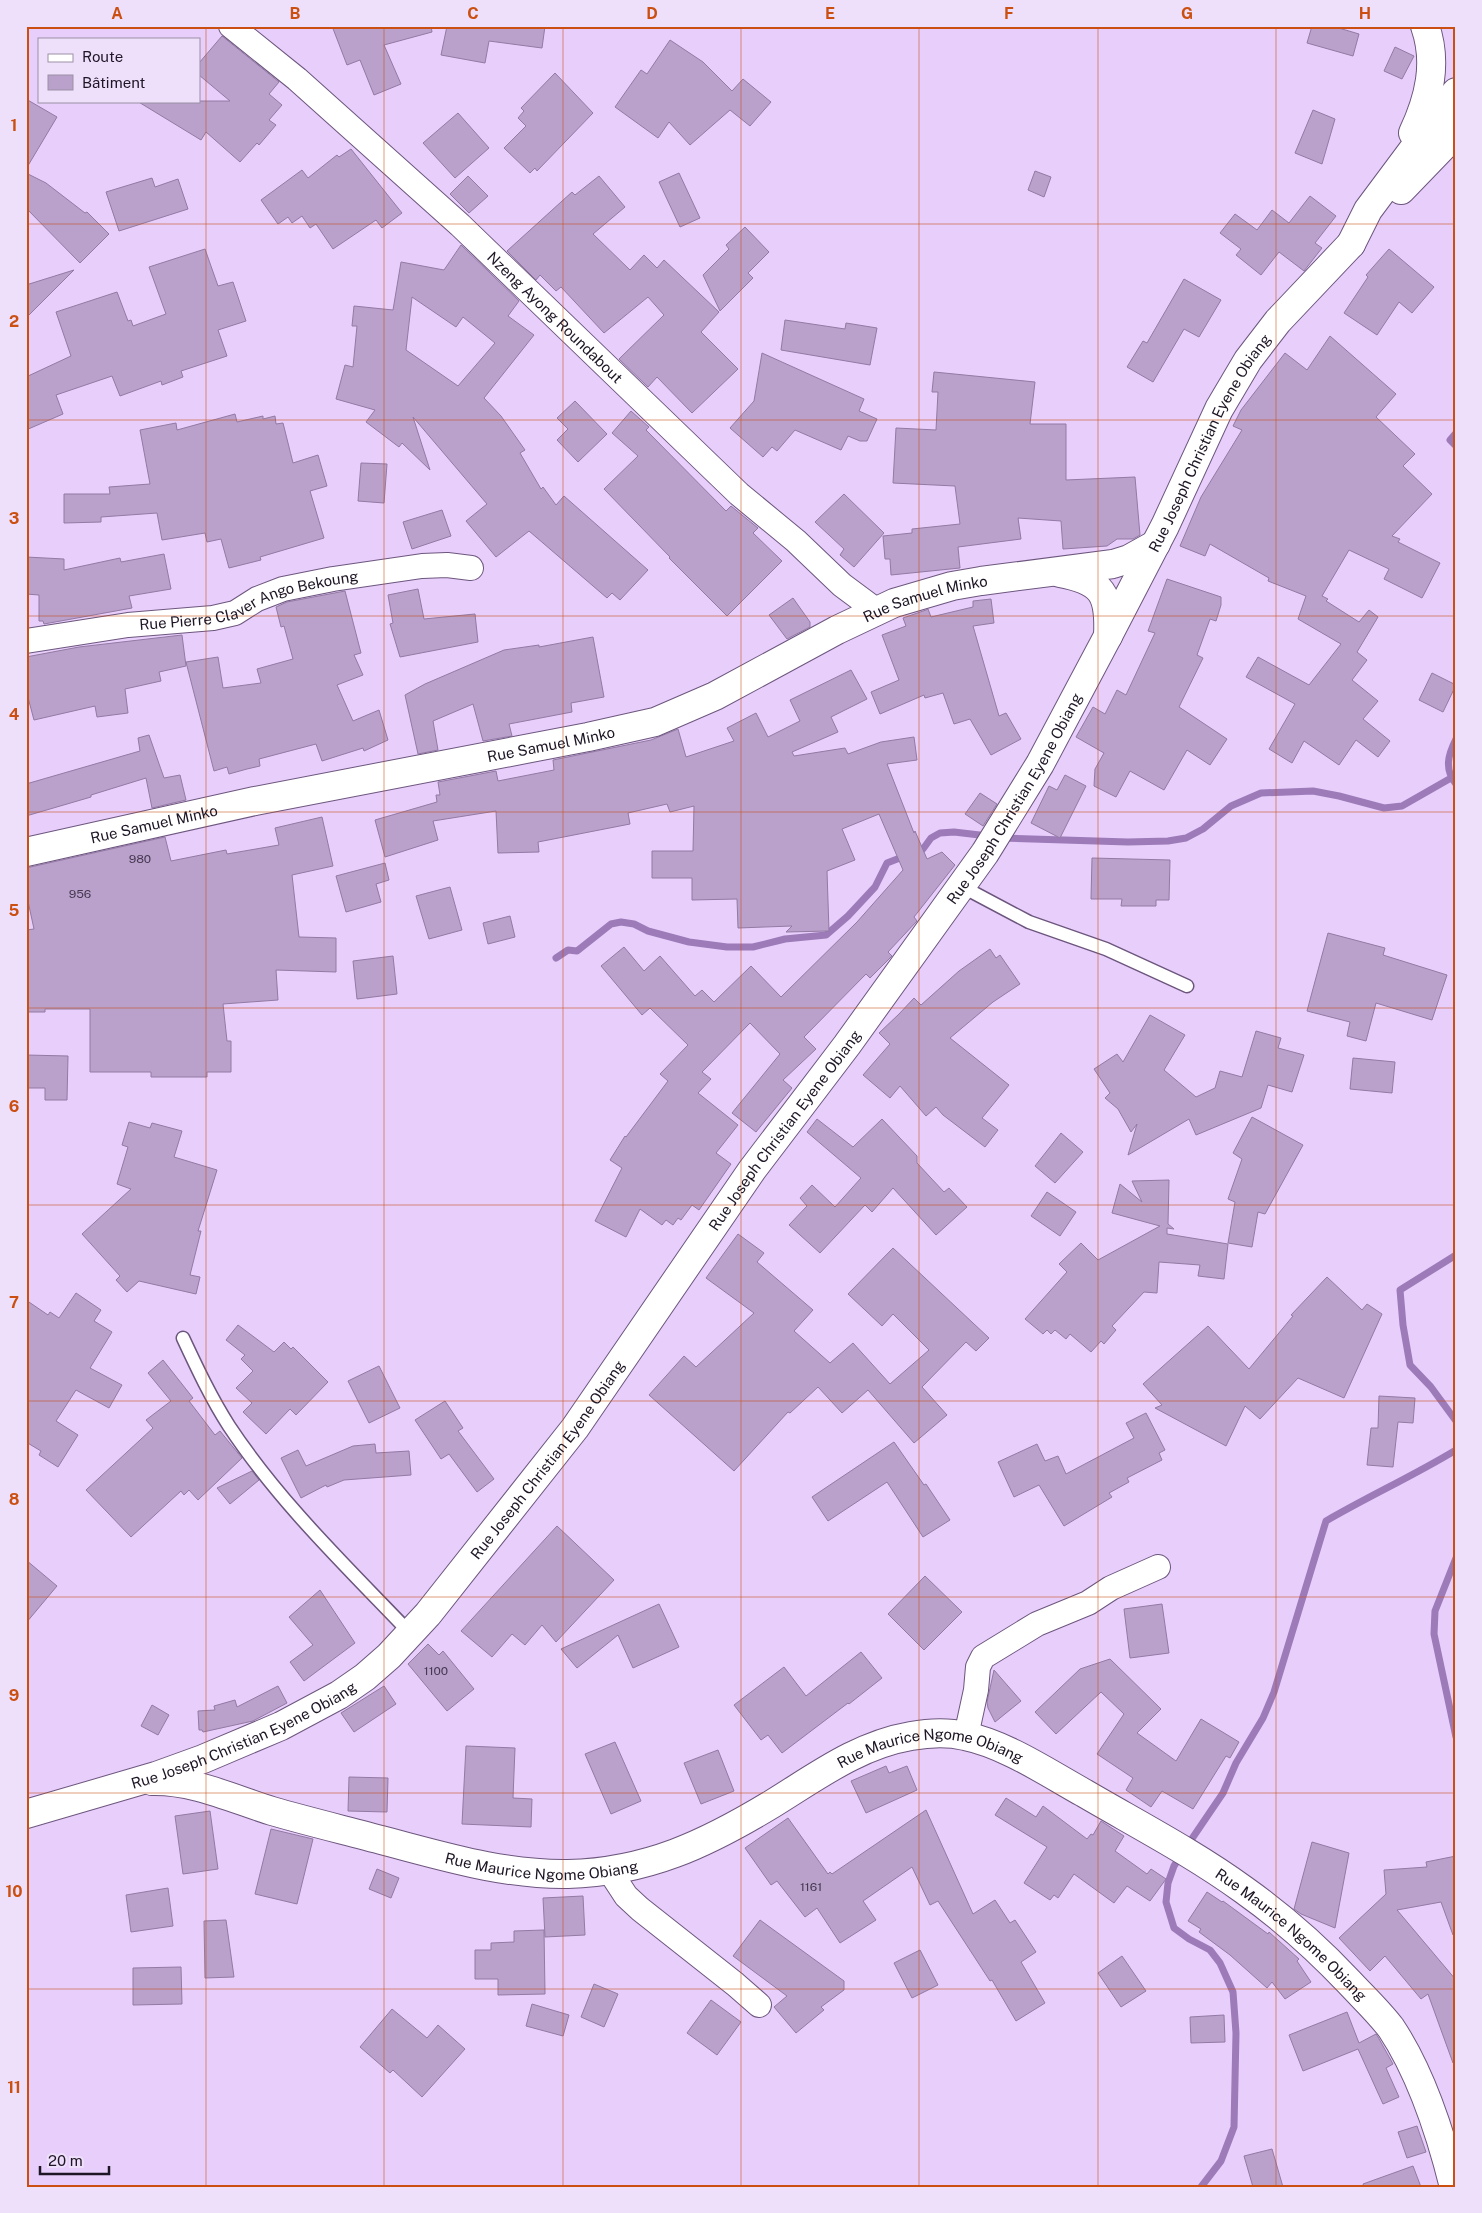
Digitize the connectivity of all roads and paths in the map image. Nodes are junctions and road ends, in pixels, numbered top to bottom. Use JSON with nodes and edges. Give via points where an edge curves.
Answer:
{"nodes":[{"id":1,"x":231,"y":26,"type":"edge"},
{"id":2,"x":1425,"y":26,"type":"edge"},
{"id":3,"x":1456,"y":92,"type":"edge"},
{"id":4,"x":1456,"y":133,"type":"edge"},
{"id":5,"x":1456,"y":150,"type":"edge"},
{"id":6,"x":1401,"y":178,"type":"junction"},
{"id":7,"x":1156,"y":544,"type":"junction"},
{"id":8,"x":471,"y":568,"type":"dead end"},
{"id":9,"x":1054,"y":571,"type":"junction"},
{"id":10,"x":876,"y":611,"type":"junction"},
{"id":11,"x":1108,"y":636,"type":"junction"},
{"id":12,"x":26,"y":641,"type":"edge"},
{"id":13,"x":26,"y":852,"type":"edge"},
{"id":14,"x":961,"y":886,"type":"junction"},
{"id":15,"x":1187,"y":986,"type":"dead end"},
{"id":16,"x":183,"y":1338,"type":"dead end"},
{"id":17,"x":1158,"y":1567,"type":"dead end"},
{"id":18,"x":410,"y":1633,"type":"junction"},
{"id":19,"x":966,"y":1736,"type":"junction"},
{"id":20,"x":247,"y":1740,"type":"junction"},
{"id":21,"x":141,"y":1781,"type":"junction"},
{"id":22,"x":242,"y":1802,"type":"junction"},
{"id":23,"x":26,"y":1814,"type":"edge"},
{"id":24,"x":609,"y":1870,"type":"junction"},
{"id":25,"x":759,"y":2005,"type":"dead end"},
{"id":26,"x":1454,"y":2187,"type":"edge"}],
"edges":[{"from":1,"to":10,"type":"street","name":"Nzeng Ayong Roundabout","via":[[297,79],[460,225],[739,494]]},
{"from":2,"to":6,"type":"main road","via":[[1431,49],[1431,75]]},
{"from":3,"to":6,"type":"main road"},
{"from":4,"to":6,"type":"main road"},
{"from":5,"to":6,"type":"main road"},
{"from":6,"to":7,"type":"main road","name":"Rue Joseph Christian Eyene Obiang","via":[[1351,244],[1278,321],[1248,360],[1219,409]]},
{"from":7,"to":9,"type":"main road","name":"Rue Samuel Minko","via":[[1112,564]]},
{"from":7,"to":11,"type":"main road","name":"Rue Joseph Christian Eyene Obiang"},
{"from":8,"to":12,"type":"street","name":"Rue Pierre Claver Ango Bekoung","via":[[422,566],[333,579],[282,590],[257,599],[235,613],[213,618],[128,625]]},
{"from":9,"to":10,"type":"main road","name":"Rue Samuel Minko","via":[[952,586]]},
{"from":9,"to":11,"type":"main road","via":[[1092,582],[1104,594],[1109,614]]},
{"from":10,"to":13,"type":"main road","name":"Rue Samuel Minko","via":[[715,696],[655,722],[255,801]]},
{"from":11,"to":14,"type":"main road","name":"Rue Joseph Christian Eyene Obiang","via":[[1040,764],[1004,825]]},
{"from":14,"to":15,"type":"lane","via":[[1029,922],[1106,948]]},
{"from":14,"to":18,"type":"main road","name":"Rue Joseph Christian Eyene Obiang","via":[[752,1170],[575,1428]]},
{"from":16,"to":18,"type":"lane","via":[[207,1390],[250,1455],[317,1537]]},
{"from":17,"to":19,"type":"street","via":[[1111,1588],[1088,1603],[1037,1624],[983,1657],[978,1667]]},
{"from":18,"to":20,"type":"main road","name":"Rue Joseph Christian Eyene Obiang","via":[[389,1656],[339,1695]]},
{"from":19,"to":24,"type":"main road","name":"Rue Maurice Ngome Obiang","via":[[939,1733],[911,1736],[856,1753],[708,1841],[678,1854]]},
{"from":19,"to":26,"type":"main road","name":"Rue Maurice Ngome Obiang","via":[[1030,1764],[1169,1842],[1243,1889],[1326,1958],[1390,2028],[1426,2098]]},
{"from":20,"to":21,"type":"main road","name":"Rue Joseph Christian Eyene Obiang"},
{"from":20,"to":22,"type":"main road","via":[[228,1759],[222,1773],[230,1795]]},
{"from":21,"to":22,"type":"main road","name":"Rue Maurice Ngome Obiang","via":[[196,1786]]},
{"from":21,"to":23,"type":"main road","name":"Rue Joseph Christian Eyene Obiang"},
{"from":22,"to":24,"type":"main road","name":"Rue Maurice Ngome Obiang","via":[[479,1866],[567,1874]]},
{"from":24,"to":25,"type":"street","via":[[626,1896],[640,1909]]}]}
